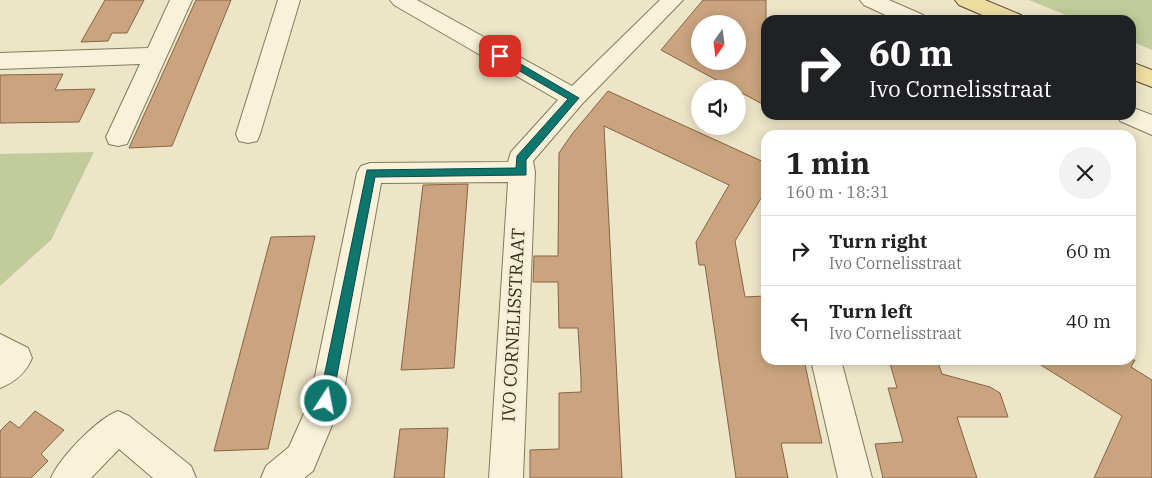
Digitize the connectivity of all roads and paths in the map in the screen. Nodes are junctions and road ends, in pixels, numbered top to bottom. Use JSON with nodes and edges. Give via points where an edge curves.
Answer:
{"nodes":[{"id":1,"x":181,"y":0,"type":"edge"},
{"id":2,"x":290,"y":0,"type":"edge"},
{"id":3,"x":401,"y":0,"type":"edge"},
{"id":4,"x":672,"y":0,"type":"edge"},
{"id":5,"x":871,"y":0,"type":"edge"},
{"id":6,"x":966,"y":0,"type":"edge"},
{"id":7,"x":904,"y":15,"type":"edge"},
{"id":8,"x":1001,"y":15,"type":"edge"},
{"id":9,"x":156,"y":56,"type":"junction"},
{"id":10,"x":0,"y":61,"type":"edge"},
{"id":11,"x":1136,"y":72,"type":"edge"},
{"id":12,"x":1152,"y":79,"type":"edge"},
{"id":13,"x":574,"y":98,"type":"junction"},
{"id":14,"x":1136,"y":118,"type":"edge"},
{"id":15,"x":1152,"y":126,"type":"edge"},
{"id":16,"x":248,"y":134,"type":"dead end"},
{"id":17,"x":118,"y":137,"type":"dead end"},
{"id":18,"x":522,"y":172,"type":"junction"},
{"id":19,"x":0,"y":348,"type":"edge"},
{"id":20,"x":827,"y":365,"type":"edge"},
{"id":21,"x":0,"y":373,"type":"edge"},
{"id":22,"x":68,"y":478,"type":"edge"},
{"id":23,"x":179,"y":478,"type":"edge"},
{"id":24,"x":278,"y":478,"type":"edge"},
{"id":25,"x":506,"y":478,"type":"edge"},
{"id":26,"x":855,"y":478,"type":"edge"}],
"edges":[{"from":1,"to":9,"type":"street"},
{"from":2,"to":16,"type":"street"},
{"from":3,"to":13,"type":"street"},
{"from":4,"to":13,"type":"street"},
{"from":5,"to":7,"type":"street"},
{"from":6,"to":8,"type":"main road"},
{"from":9,"to":10,"type":"street"},
{"from":9,"to":17,"type":"street"},
{"from":11,"to":12,"type":"main road"},
{"from":13,"to":18,"type":"street","name":"IVO CORNELISSTRAAT","via":[[520,159]]},
{"from":14,"to":15,"type":"street"},
{"from":18,"to":24,"type":"street","via":[[370,173],[326,401],[301,459]]},
{"from":18,"to":25,"type":"street","name":"IVO CORNELISSTRAAT"},
{"from":19,"to":21,"type":"street","via":[[17,358]]},
{"from":20,"to":26,"type":"street"},
{"from":22,"to":23,"type":"street","via":[[118,427]]}]}
